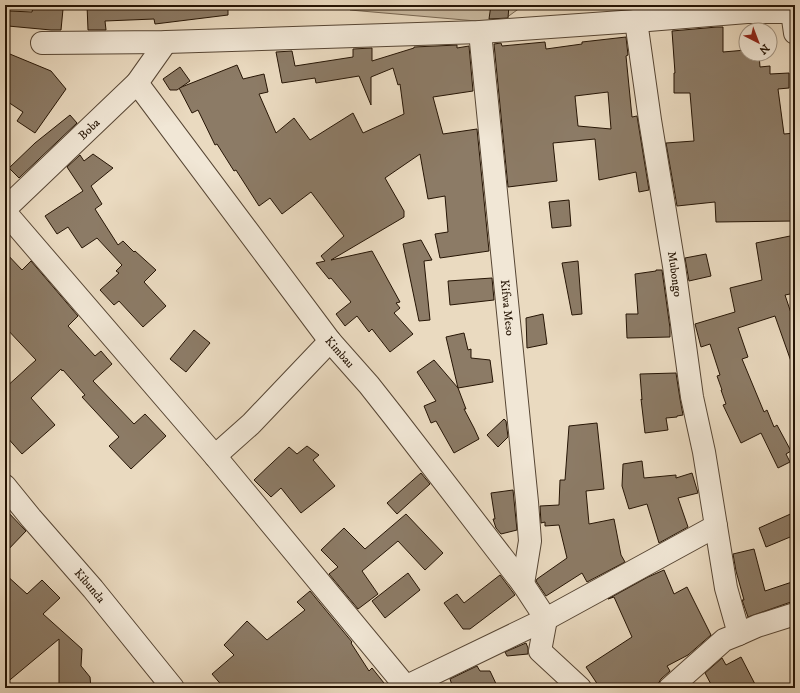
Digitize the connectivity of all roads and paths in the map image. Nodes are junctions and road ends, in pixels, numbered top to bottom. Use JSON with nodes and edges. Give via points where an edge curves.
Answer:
{"nodes":[{"id":1,"x":746,"y":8,"type":"edge"},
{"id":2,"x":794,"y":19,"type":"edge"},
{"id":3,"x":636,"y":21,"type":"junction"},
{"id":4,"x":480,"y":32,"type":"junction"},
{"id":5,"x":166,"y":42,"type":"junction"},
{"id":6,"x":42,"y":43,"type":"dead end"},
{"id":7,"x":137,"y":83,"type":"junction"},
{"id":8,"x":5,"y":210,"type":"edge"},
{"id":9,"x":330,"y":341,"type":"junction"},
{"id":10,"x":216,"y":456,"type":"junction"},
{"id":11,"x":5,"y":486,"type":"edge"},
{"id":12,"x":716,"y":526,"type":"junction"},
{"id":13,"x":522,"y":584,"type":"junction"},
{"id":14,"x":795,"y":614,"type":"edge"},
{"id":15,"x":546,"y":619,"type":"junction"},
{"id":16,"x":739,"y":634,"type":"junction"},
{"id":17,"x":172,"y":688,"type":"edge"},
{"id":18,"x":405,"y":688,"type":"edge"},
{"id":19,"x":580,"y":688,"type":"edge"},
{"id":20,"x":670,"y":688,"type":"edge"}],
"edges":[{"from":1,"to":2,"type":"street"},
{"from":1,"to":3,"type":"street"},
{"from":3,"to":4,"type":"street"},
{"from":3,"to":12,"type":"street","name":"Mubongo","via":[[692,397]]},
{"from":4,"to":5,"type":"street"},
{"from":4,"to":13,"type":"street","name":"Kifwa Meso","via":[[530,533]]},
{"from":5,"to":6,"type":"street"},
{"from":5,"to":7,"type":"street","name":"Boba"},
{"from":7,"to":8,"type":"street","name":"Boba"},
{"from":7,"to":9,"type":"street","name":"Kimbau"},
{"from":8,"to":10,"type":"street"},
{"from":9,"to":10,"type":"street","via":[[251,424]]},
{"from":9,"to":13,"type":"street","name":"Kimbau","via":[[395,418]]},
{"from":10,"to":18,"type":"street"},
{"from":11,"to":17,"type":"street","name":"Kibunda","via":[[93,589]]},
{"from":12,"to":15,"type":"street"},
{"from":12,"to":16,"type":"street","name":"Mubongo","via":[[726,588]]},
{"from":13,"to":15,"type":"street","name":"Kimbau"},
{"from":14,"to":16,"type":"street"},
{"from":15,"to":18,"type":"street"},
{"from":15,"to":19,"type":"street","via":[[540,652]]},
{"from":16,"to":20,"type":"street","via":[[724,640]]}]}
